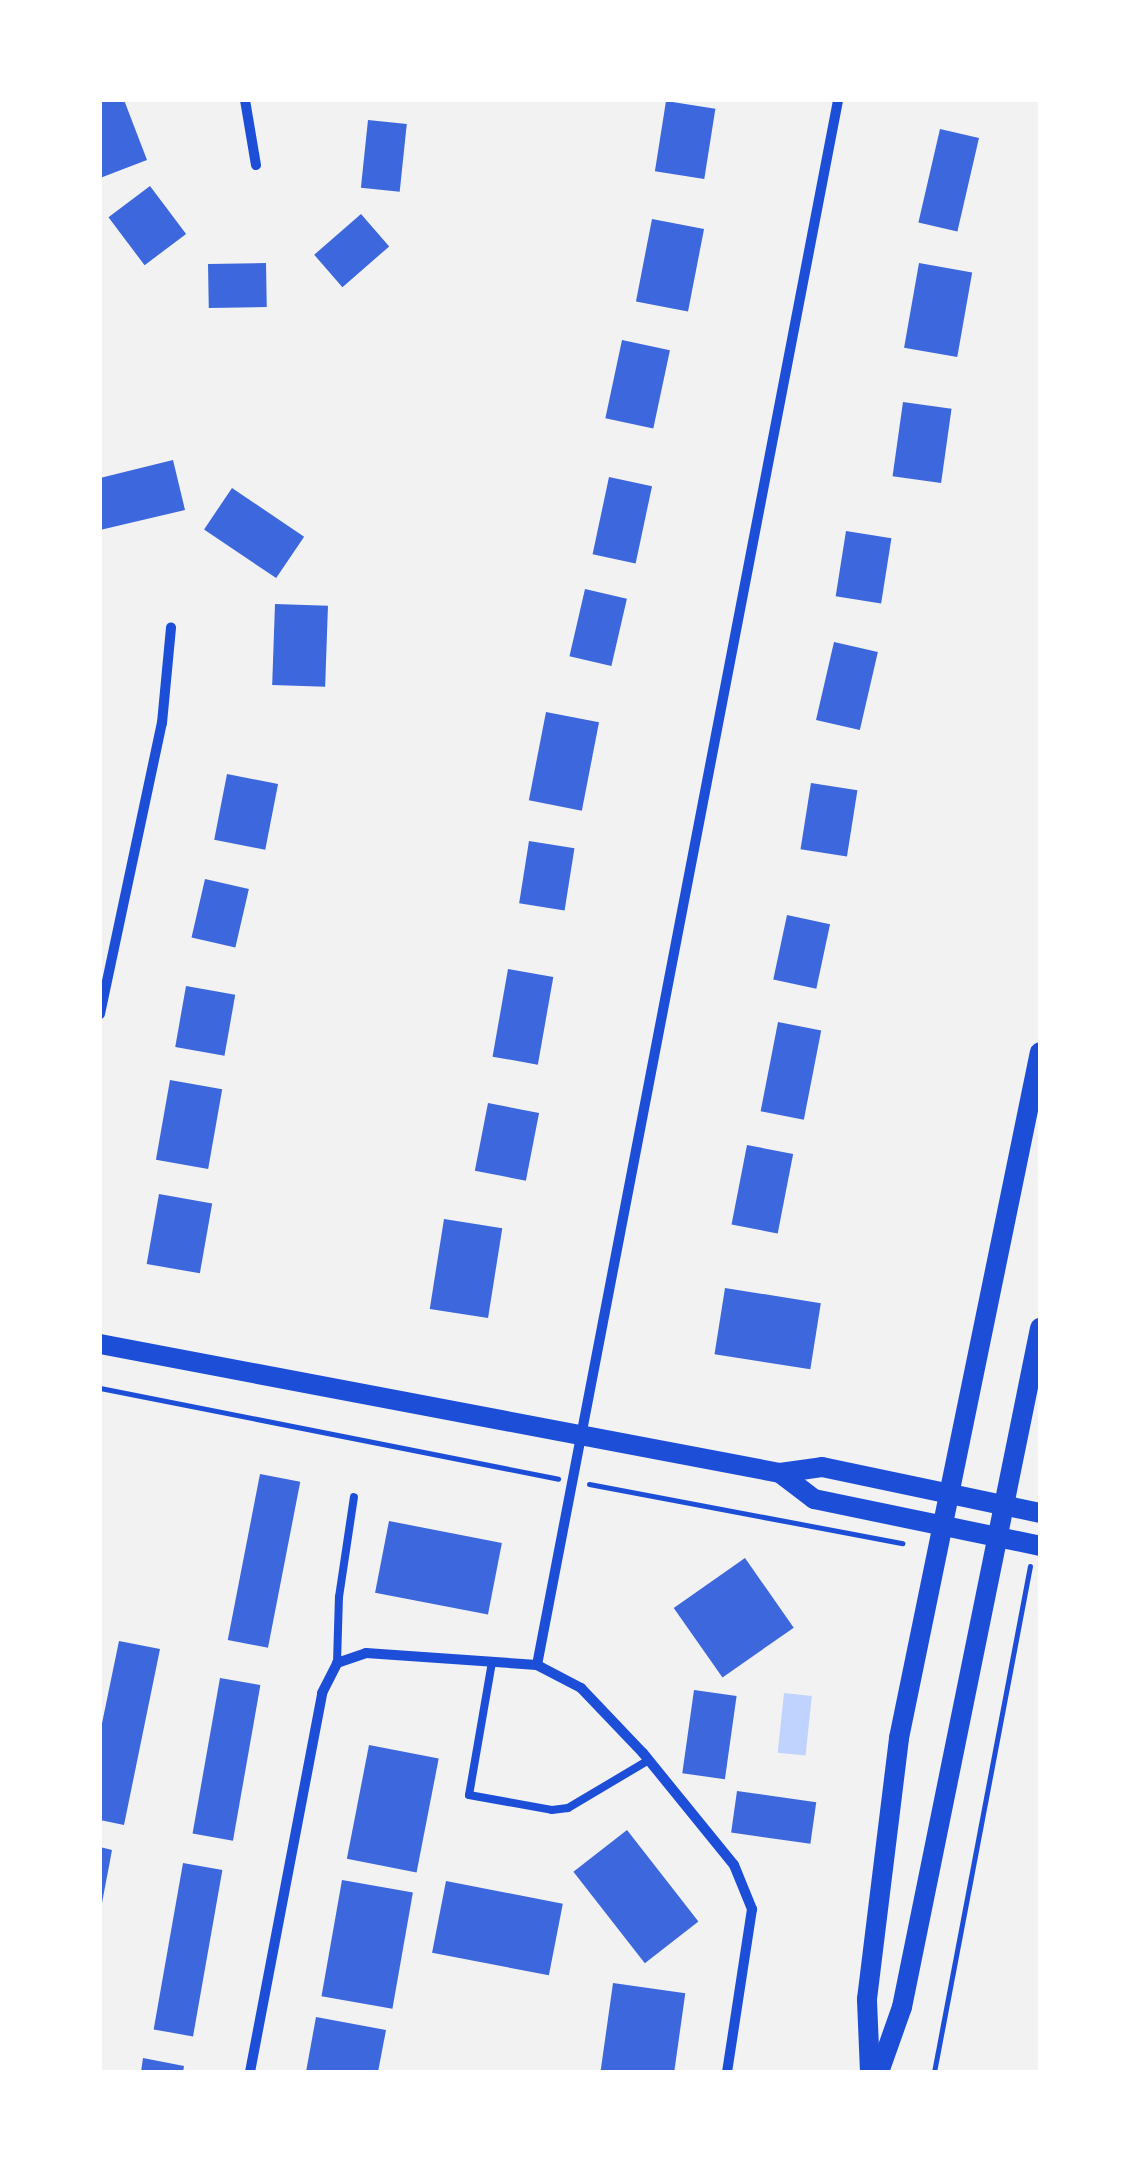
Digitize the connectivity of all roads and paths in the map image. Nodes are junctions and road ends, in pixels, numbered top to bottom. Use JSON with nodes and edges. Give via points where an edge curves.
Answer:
{"nodes":[{"id":1,"x":245,"y":100,"type":"edge"},
{"id":2,"x":838,"y":100,"type":"edge"},
{"id":3,"x":256,"y":165,"type":"dead end"},
{"id":4,"x":170,"y":627,"type":"dead end"},
{"id":5,"x":100,"y":1014,"type":"edge"},
{"id":6,"x":1040,"y":1052,"type":"edge"},
{"id":7,"x":1040,"y":1328,"type":"edge"},
{"id":8,"x":100,"y":1344,"type":"edge"},
{"id":9,"x":100,"y":1388,"type":"edge"},
{"id":10,"x":579,"y":1433,"type":"junction"},
{"id":11,"x":780,"y":1473,"type":"junction"},
{"id":12,"x":534,"y":1474,"type":"dead end"},
{"id":13,"x":607,"y":1487,"type":"dead end"},
{"id":14,"x":947,"y":1494,"type":"junction"},
{"id":15,"x":354,"y":1496,"type":"dead end"},
{"id":16,"x":1004,"y":1506,"type":"junction"},
{"id":17,"x":1040,"y":1513,"type":"edge"},
{"id":18,"x":940,"y":1525,"type":"junction"},
{"id":19,"x":997,"y":1538,"type":"junction"},
{"id":20,"x":1040,"y":1546,"type":"edge"},
{"id":21,"x":492,"y":1662,"type":"junction"},
{"id":22,"x":337,"y":1663,"type":"junction"},
{"id":23,"x":537,"y":1665,"type":"junction"},
{"id":24,"x":649,"y":1760,"type":"junction"},
{"id":25,"x":250,"y":2072,"type":"edge"},
{"id":26,"x":727,"y":2072,"type":"edge"},
{"id":27,"x":870,"y":2072,"type":"edge"},
{"id":28,"x":880,"y":2072,"type":"edge"},
{"id":29,"x":934,"y":2072,"type":"edge"}],
"edges":[{"from":1,"to":3,"type":"street"},
{"from":2,"to":10,"type":"street"},
{"from":4,"to":5,"type":"street","via":[[162,723]]},
{"from":6,"to":14,"type":"main road"},
{"from":7,"to":16,"type":"main road"},
{"from":8,"to":10,"type":"main road"},
{"from":9,"to":12,"type":"path"},
{"from":10,"to":11,"type":"main road"},
{"from":10,"to":23,"type":"street"},
{"from":11,"to":14,"type":"main road","via":[[822,1468]]},
{"from":11,"to":18,"type":"main road","via":[[814,1499]]},
{"from":13,"to":18,"type":"path","via":[[896,1543]]},
{"from":14,"to":16,"type":"main road"},
{"from":14,"to":18,"type":"main road"},
{"from":15,"to":22,"type":"lane"},
{"from":16,"to":17,"type":"main road"},
{"from":16,"to":19,"type":"main road"},
{"from":18,"to":19,"type":"main road"},
{"from":18,"to":27,"type":"main road","via":[[896,1756],[867,2000]]},
{"from":19,"to":20,"type":"main road"},
{"from":19,"to":28,"type":"main road","via":[[902,2007]]},
{"from":19,"to":29,"type":"path","via":[[1032,1568]]},
{"from":21,"to":22,"type":"street","via":[[366,1653]]},
{"from":21,"to":23,"type":"street"},
{"from":21,"to":24,"type":"lane","via":[[469,1795],[568,1808]]},
{"from":22,"to":25,"type":"street","via":[[322,1693]]},
{"from":23,"to":24,"type":"street","via":[[582,1688]]},
{"from":24,"to":26,"type":"street","via":[[734,1865],[752,1909]]}]}
